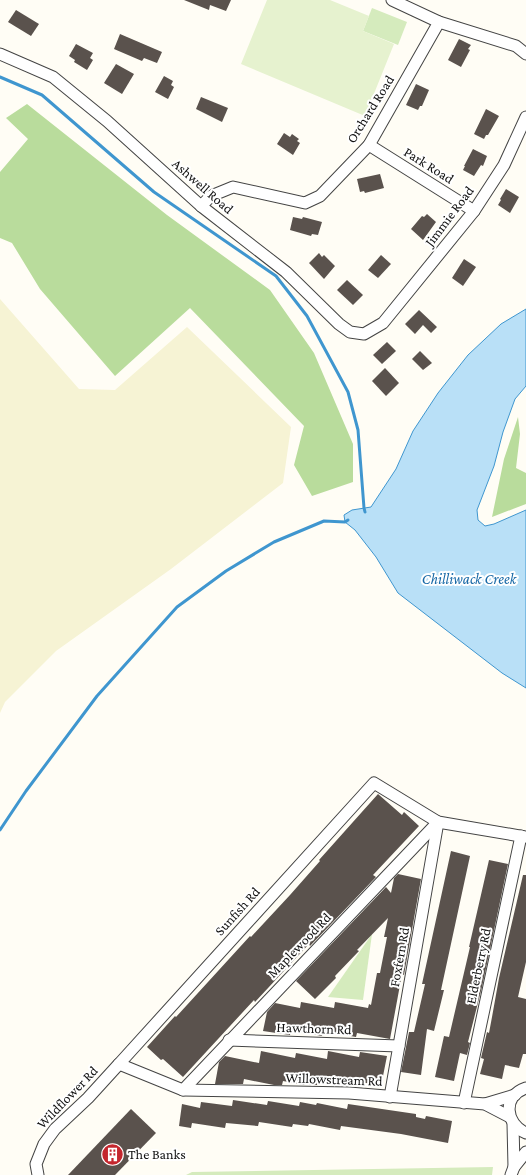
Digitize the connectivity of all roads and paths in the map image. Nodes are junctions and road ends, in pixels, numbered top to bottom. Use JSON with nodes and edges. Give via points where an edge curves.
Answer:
{"nodes":[{"id":1,"x":392,"y":0,"type":"edge"},
{"id":2,"x":439,"y":22,"type":"junction"},
{"id":3,"x":0,"y":54,"type":"edge"},
{"id":4,"x":526,"y":54,"type":"edge"},
{"id":5,"x":526,"y":117,"type":"edge"},
{"id":6,"x":369,"y":145,"type":"junction"},
{"id":7,"x":201,"y":206,"type":"junction"},
{"id":8,"x":474,"y":211,"type":"junction"},
{"id":9,"x":383,"y":324,"type":"joint"},
{"id":10,"x":438,"y":822,"type":"junction"},
{"id":11,"x":524,"y":836,"type":"edge"},
{"id":12,"x":229,"y":1040,"type":"junction"},
{"id":13,"x":399,"y":1046,"type":"junction"},
{"id":14,"x":119,"y":1064,"type":"junction"},
{"id":15,"x":526,"y":1088,"type":"edge"},
{"id":16,"x":183,"y":1090,"type":"junction"},
{"id":17,"x":515,"y":1094,"type":"junction"},
{"id":18,"x":390,"y":1097,"type":"junction"},
{"id":19,"x":464,"y":1103,"type":"junction"},
{"id":20,"x":485,"y":1104,"type":"junction"},
{"id":21,"x":512,"y":1121,"type":"junction"},
{"id":22,"x":526,"y":1133,"type":"edge"},
{"id":23,"x":526,"y":1152,"type":"edge"},
{"id":24,"x":512,"y":1171,"type":"edge"},
{"id":25,"x":38,"y":1175,"type":"edge"}],
"edges":[{"from":1,"to":2,"type":"street"},
{"from":2,"to":4,"type":"street","via":[[516,46]]},
{"from":2,"to":6,"type":"street","name":"Orchard Road"},
{"from":3,"to":7,"type":"street","name":"Ashwell Road","via":[[53,77],[107,120]]},
{"from":5,"to":8,"type":"street","name":"Jimmie Road","via":[[504,165]]},
{"from":6,"to":7,"type":"street","name":"Orchard Road","via":[[320,196],[304,203],[233,187],[211,196]]},
{"from":6,"to":8,"type":"street","name":"Park Road"},
{"from":7,"to":9,"type":"street","name":"Ashwell Road","via":[[286,272],[350,332],[364,334]]},
{"from":8,"to":9,"type":"street","name":"Jimmie Road"},
{"from":10,"to":11,"type":"street"},
{"from":10,"to":12,"type":"street","name":"Maplewood Rd"},
{"from":10,"to":13,"type":"street","name":"Foxfern Rd"},
{"from":10,"to":14,"type":"street","name":"Sunfish Rd","via":[[374,783]]},
{"from":11,"to":19,"type":"street","name":"Elderberry Rd"},
{"from":12,"to":13,"type":"street","name":"Hawthorn Rd"},
{"from":12,"to":16,"type":"street","name":"Maplewood Rd"},
{"from":13,"to":18,"type":"street","name":"Foxfern Rd"},
{"from":14,"to":16,"type":"street"},
{"from":14,"to":25,"type":"street","name":"Wildflower Rd","via":[[55,1129],[44,1144],[36,1164]]},
{"from":15,"to":17,"type":"street"},
{"from":16,"to":18,"type":"street","name":"Willowstream Rd"},
{"from":17,"to":20,"type":"street"},
{"from":17,"to":21,"type":"street","via":[[510,1105]]},
{"from":18,"to":19,"type":"street","name":"Willowstream Rd"},
{"from":19,"to":20,"type":"street","name":"Willowstream Rd"},
{"from":20,"to":21,"type":"street"},
{"from":21,"to":22,"type":"street","via":[[519,1130]]},
{"from":21,"to":24,"type":"street"},
{"from":23,"to":24,"type":"street"}]}
